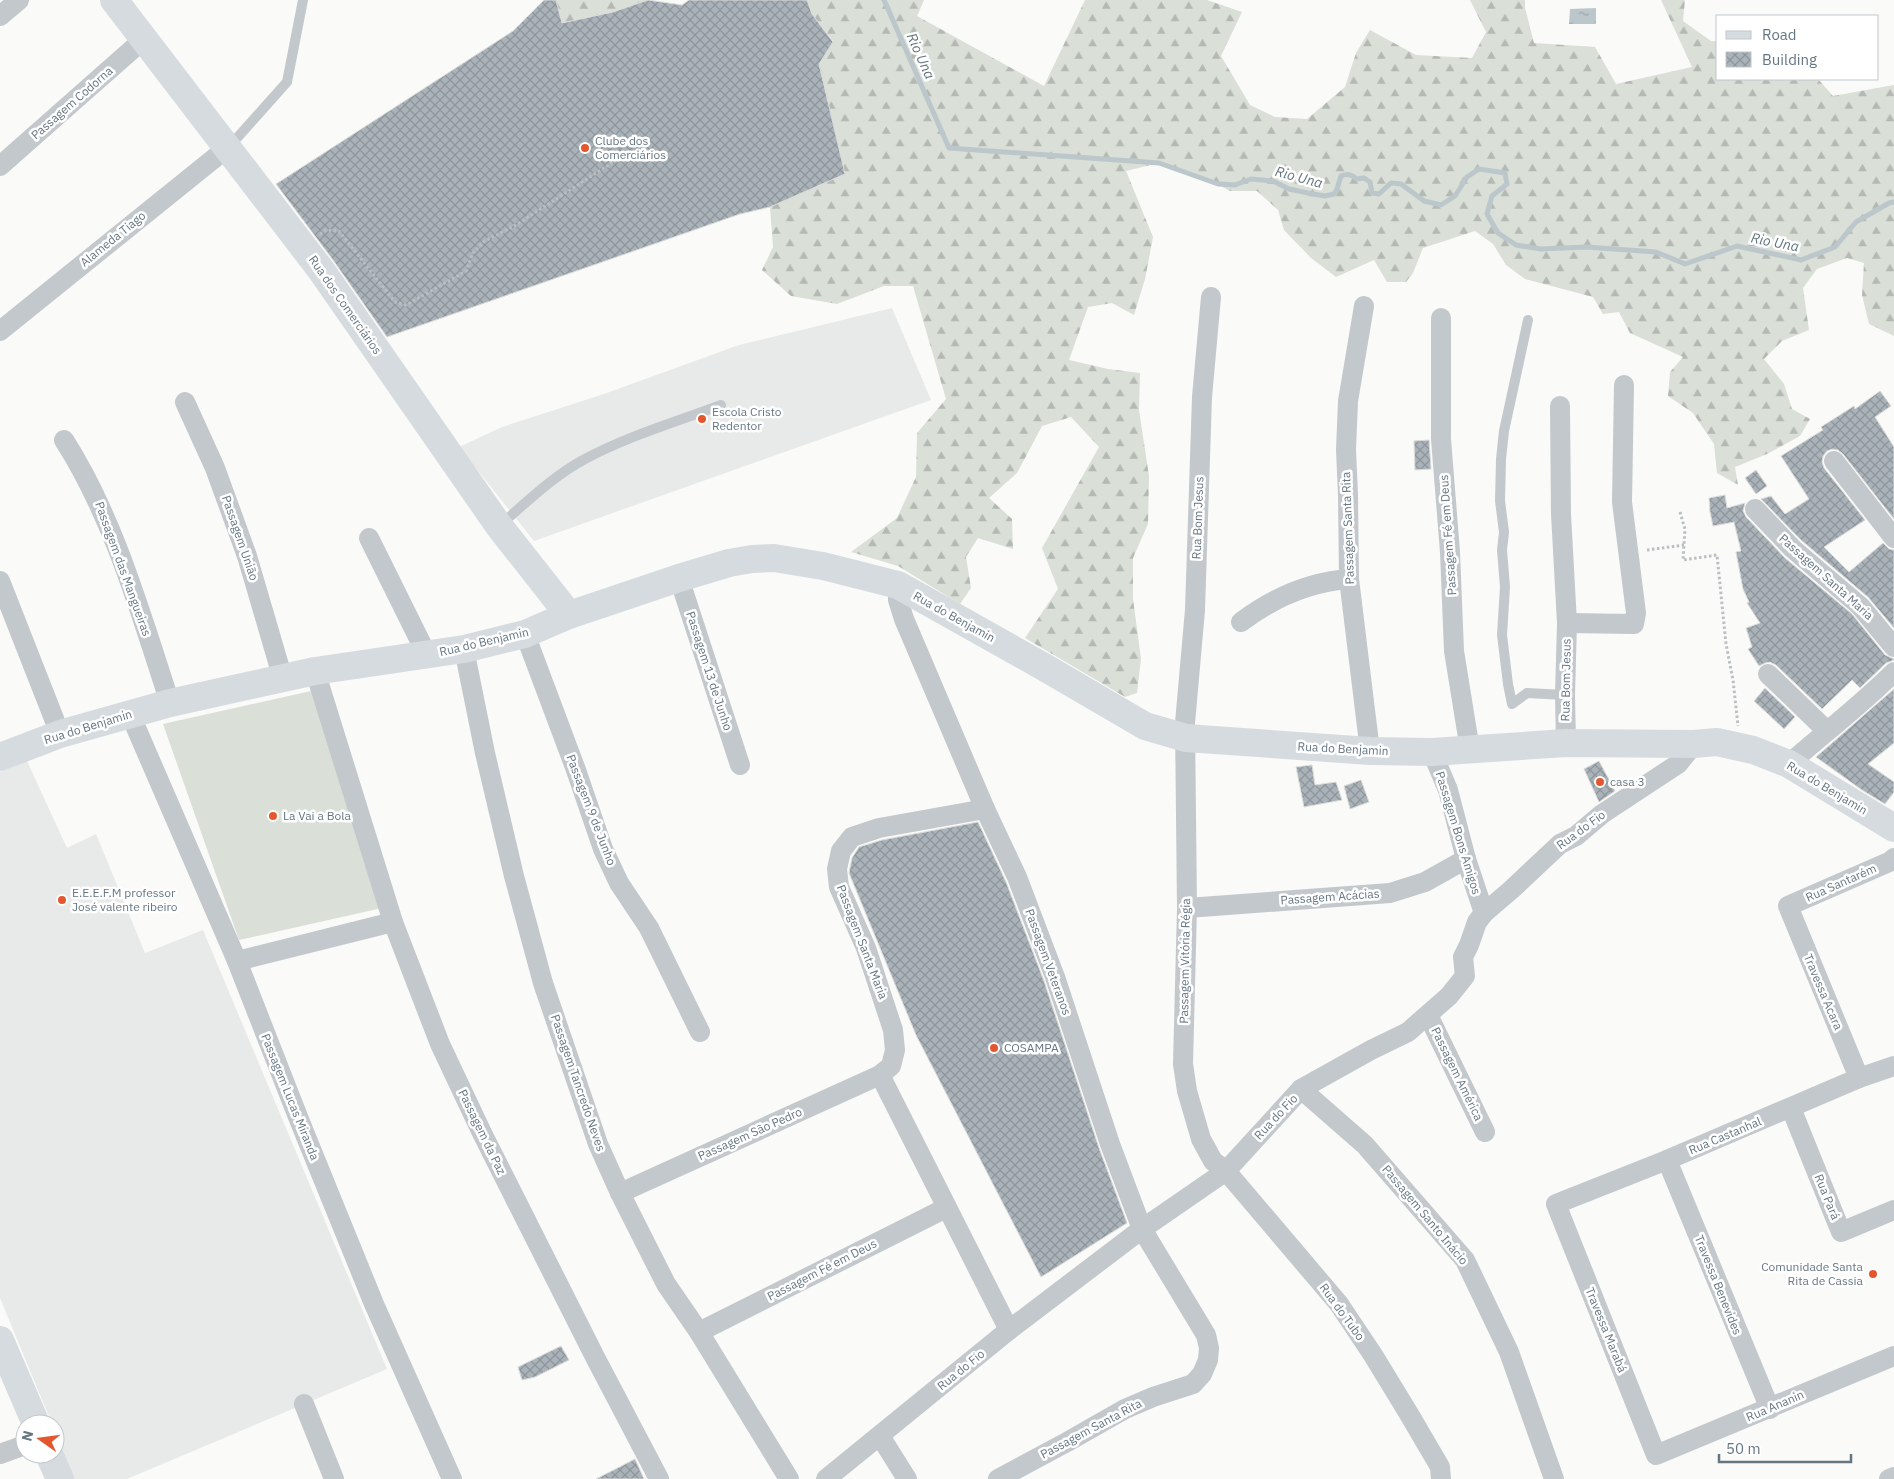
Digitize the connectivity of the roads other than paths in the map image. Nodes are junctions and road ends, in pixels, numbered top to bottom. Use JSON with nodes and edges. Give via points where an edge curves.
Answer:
{"nodes":[{"id":1,"x":19,"y":0,"type":"edge"},
{"id":2,"x":114,"y":0,"type":"edge"},
{"id":3,"x":303,"y":0,"type":"edge"},
{"id":4,"x":0,"y":16,"type":"edge"},
{"id":5,"x":144,"y":39,"type":"junction"},
{"id":6,"x":227,"y":148,"type":"junction"},
{"id":7,"x":0,"y":166,"type":"edge"},
{"id":8,"x":1210,"y":297,"type":"dead end"},
{"id":9,"x":1364,"y":306,"type":"dead end"},
{"id":10,"x":1441,"y":318,"type":"dead end"},
{"id":11,"x":1528,"y":320,"type":"dead end"},
{"id":12,"x":0,"y":331,"type":"edge"},
{"id":13,"x":1624,"y":385,"type":"dead end"},
{"id":14,"x":185,"y":402,"type":"dead end"},
{"id":15,"x":721,"y":405,"type":"dead end"},
{"id":16,"x":1560,"y":406,"type":"dead end"},
{"id":17,"x":64,"y":440,"type":"dead end"},
{"id":18,"x":1834,"y":461,"type":"dead end"},
{"id":19,"x":1755,"y":509,"type":"dead end"},
{"id":20,"x":499,"y":526,"type":"junction"},
{"id":21,"x":369,"y":538,"type":"dead end"},
{"id":22,"x":1894,"y":538,"type":"edge"},
{"id":23,"x":678,"y":578,"type":"junction"},
{"id":24,"x":1349,"y":579,"type":"junction"},
{"id":25,"x":0,"y":581,"type":"edge"},
{"id":26,"x":898,"y":586,"type":"junction"},
{"id":27,"x":569,"y":616,"type":"junction"},
{"id":28,"x":1241,"y":622,"type":"dead end"},
{"id":29,"x":1567,"y":624,"type":"junction"},
{"id":30,"x":525,"y":634,"type":"junction"},
{"id":31,"x":1894,"y":647,"type":"edge"},
{"id":32,"x":464,"y":649,"type":"junction"},
{"id":33,"x":427,"y":654,"type":"junction"},
{"id":34,"x":316,"y":670,"type":"junction"},
{"id":35,"x":1894,"y":672,"type":"edge"},
{"id":36,"x":1768,"y":674,"type":"dead end"},
{"id":37,"x":283,"y":678,"type":"junction"},
{"id":38,"x":1564,"y":696,"type":"junction"},
{"id":39,"x":170,"y":703,"type":"junction"},
{"id":40,"x":130,"y":714,"type":"junction"},
{"id":41,"x":1826,"y":730,"type":"junction"},
{"id":42,"x":60,"y":734,"type":"junction"},
{"id":43,"x":1186,"y":738,"type":"junction"},
{"id":44,"x":1566,"y":743,"type":"junction"},
{"id":45,"x":1717,"y":744,"type":"junction"},
{"id":46,"x":1470,"y":750,"type":"junction"},
{"id":47,"x":1370,"y":751,"type":"junction"},
{"id":48,"x":1432,"y":752,"type":"junction"},
{"id":49,"x":0,"y":757,"type":"edge"},
{"id":50,"x":1789,"y":764,"type":"junction"},
{"id":51,"x":740,"y":765,"type":"dead end"},
{"id":52,"x":985,"y":809,"type":"junction"},
{"id":53,"x":1894,"y":828,"type":"edge"},
{"id":54,"x":1466,"y":859,"type":"junction"},
{"id":55,"x":1892,"y":863,"type":"edge"},
{"id":56,"x":1788,"y":906,"type":"joint"},
{"id":57,"x":1187,"y":908,"type":"junction"},
{"id":58,"x":1484,"y":913,"type":"junction"},
{"id":59,"x":394,"y":922,"type":"junction"},
{"id":60,"x":237,"y":961,"type":"junction"},
{"id":61,"x":1428,"y":1015,"type":"junction"},
{"id":62,"x":700,"y":1032,"type":"dead end"},
{"id":63,"x":1894,"y":1066,"type":"edge"},
{"id":64,"x":880,"y":1075,"type":"junction"},
{"id":65,"x":1859,"y":1078,"type":"junction"},
{"id":66,"x":1301,"y":1089,"type":"junction"},
{"id":67,"x":1791,"y":1108,"type":"junction"},
{"id":68,"x":1485,"y":1132,"type":"dead end"},
{"id":69,"x":1667,"y":1160,"type":"junction"},
{"id":70,"x":1226,"y":1171,"type":"junction"},
{"id":71,"x":620,"y":1193,"type":"junction"},
{"id":72,"x":1556,"y":1204,"type":"joint"},
{"id":73,"x":946,"y":1208,"type":"junction"},
{"id":74,"x":1894,"y":1210,"type":"edge"},
{"id":75,"x":1142,"y":1229,"type":"junction"},
{"id":76,"x":1009,"y":1330,"type":"junction"},
{"id":77,"x":698,"y":1332,"type":"junction"},
{"id":78,"x":1206,"y":1335,"type":"joint"},
{"id":79,"x":0,"y":1340,"type":"edge"},
{"id":80,"x":1894,"y":1356,"type":"edge"},
{"id":81,"x":304,"y":1404,"type":"dead end"},
{"id":82,"x":1770,"y":1409,"type":"junction"},
{"id":83,"x":32,"y":1414,"type":"edge"},
{"id":84,"x":880,"y":1436,"type":"junction"},
{"id":85,"x":15,"y":1449,"type":"edge"},
{"id":86,"x":0,"y":1454,"type":"edge"},
{"id":87,"x":1656,"y":1456,"type":"joint"},
{"id":88,"x":53,"y":1464,"type":"edge"},
{"id":89,"x":1440,"y":1473,"type":"edge"},
{"id":90,"x":1894,"y":1478,"type":"edge"},
{"id":91,"x":60,"y":1479,"type":"edge"},
{"id":92,"x":334,"y":1479,"type":"edge"},
{"id":93,"x":452,"y":1479,"type":"edge"},
{"id":94,"x":659,"y":1479,"type":"edge"},
{"id":95,"x":789,"y":1479,"type":"edge"},
{"id":96,"x":826,"y":1479,"type":"edge"},
{"id":97,"x":907,"y":1479,"type":"edge"},
{"id":98,"x":998,"y":1479,"type":"edge"},
{"id":99,"x":1554,"y":1479,"type":"edge"},
{"id":100,"x":1889,"y":1479,"type":"edge"}],
"edges":[{"from":1,"to":4,"type":"street"},
{"from":2,"to":5,"type":"main road","name":"Rua dos Comerciários"},
{"from":3,"to":6,"type":"lane","via":[[287,82]]},
{"from":5,"to":6,"type":"main road","name":"Rua dos Comerciários"},
{"from":5,"to":7,"type":"street","name":"Passagem Codorna"},
{"from":6,"to":12,"type":"street","name":"Alameda Tiago"},
{"from":6,"to":20,"type":"main road","name":"Rua dos Comerciários","via":[[321,270]]},
{"from":8,"to":43,"type":"street","name":"Rua Bom Jesus","via":[[1202,397],[1195,610]]},
{"from":9,"to":24,"type":"street","name":"Passagem Santa Rita","via":[[1348,401]]},
{"from":10,"to":46,"type":"street","name":"Passagem Fé em Deus","via":[[1441,439],[1454,651]]},
{"from":11,"to":38,"type":"lane","via":[[1504,430],[1501,459],[1505,587],[1502,635],[1512,704],[1527,693]]},
{"from":13,"to":29,"type":"street","via":[[1622,502],[1636,613],[1634,624]]},
{"from":14,"to":37,"type":"street","name":"Passagem União","via":[[215,468],[247,556]]},
{"from":15,"to":20,"type":"lane","via":[[622,442],[584,460],[550,482]]},
{"from":16,"to":29,"type":"street","name":"Rua Bom Jesus","via":[[1560,514]]},
{"from":17,"to":39,"type":"street","name":"Passagem das Mangueiras","via":[[95,494],[134,595]]},
{"from":18,"to":22,"type":"street"},
{"from":19,"to":31,"type":"street","name":"Passagem Santa Maria","via":[[1793,549],[1860,606]]},
{"from":20,"to":27,"type":"main road","name":"Rua dos Comerciários"},
{"from":21,"to":33,"type":"street"},
{"from":23,"to":26,"type":"main road","name":"Rua do Benjamin","via":[[752,558],[774,558],[838,569]]},
{"from":23,"to":27,"type":"main road","name":"Rua do Benjamin"},
{"from":23,"to":51,"type":"street","name":"Passagem 13 de Junho"},
{"from":24,"to":28,"type":"street","via":[[1322,581],[1298,589],[1258,609]]},
{"from":24,"to":47,"type":"street","name":"Passagem Santa Rita"},
{"from":25,"to":42,"type":"street"},
{"from":26,"to":43,"type":"main road","name":"Rua do Benjamin","via":[[1146,726]]},
{"from":26,"to":52,"type":"street","name":"Passagem Veteranos","via":[[898,600],[904,619]]},
{"from":27,"to":30,"type":"main road","name":"Rua do Benjamin"},
{"from":29,"to":38,"type":"street","name":"Rua Bom Jesus"},
{"from":30,"to":32,"type":"main road","name":"Rua do Benjamin"},
{"from":30,"to":62,"type":"street","name":"Passagem 9 de Junho","via":[[603,849],[619,883],[649,928]]},
{"from":32,"to":33,"type":"main road","name":"Rua do Benjamin"},
{"from":32,"to":71,"type":"street","name":"Passagem Tancredo Neves","via":[[512,867],[543,983],[598,1144]]},
{"from":33,"to":34,"type":"main road","name":"Rua do Benjamin"},
{"from":34,"to":37,"type":"main road","name":"Rua do Benjamin"},
{"from":34,"to":59,"type":"street","name":"Passagem da Paz"},
{"from":35,"to":41,"type":"street"},
{"from":36,"to":41,"type":"street"},
{"from":37,"to":39,"type":"main road","name":"Rua do Benjamin"},
{"from":38,"to":44,"type":"street","name":"Rua Bom Jesus"},
{"from":39,"to":40,"type":"main road","name":"Rua do Benjamin"},
{"from":40,"to":42,"type":"main road","name":"Rua do Benjamin"},
{"from":40,"to":60,"type":"street","name":"Passagem Lucas Miranda"},
{"from":41,"to":50,"type":"street"},
{"from":42,"to":49,"type":"main road","name":"Rua do Benjamin"},
{"from":43,"to":47,"type":"main road","name":"Rua do Benjamin"},
{"from":43,"to":57,"type":"street","name":"Passagem Vitória Régia"},
{"from":44,"to":45,"type":"main road","name":"Rua do Benjamin"},
{"from":44,"to":46,"type":"main road","name":"Rua do Benjamin"},
{"from":45,"to":50,"type":"main road","name":"Rua do Benjamin"},
{"from":45,"to":58,"type":"street","name":"Rua do Fio","via":[[1678,764],[1560,844]]},
{"from":46,"to":48,"type":"main road","name":"Rua do Benjamin"},
{"from":47,"to":48,"type":"main road","name":"Rua do Benjamin"},
{"from":48,"to":54,"type":"street","name":"Passagem Bons Amigos","via":[[1448,790]]},
{"from":50,"to":53,"type":"main road","name":"Rua do Benjamin"},
{"from":52,"to":64,"type":"street","name":"Passagem Santa Maria","via":[[879,828],[852,837],[841,851],[837,868],[839,887],[866,948],[893,1030],[895,1050],[891,1066]]},
{"from":52,"to":75,"type":"street","name":"Passagem Veteranos","via":[[1017,877],[1055,978]]},
{"from":54,"to":57,"type":"street","name":"Passagem Acácias","via":[[1426,882],[1390,893]]},
{"from":54,"to":58,"type":"street","name":"Passagem Bons Amigos"},
{"from":55,"to":56,"type":"street","name":"Rua Santarém"},
{"from":56,"to":65,"type":"street","name":"Travessa Acara"},
{"from":57,"to":70,"type":"street","name":"Passagem Vitória Régia","via":[[1183,1064],[1189,1100],[1201,1139],[1213,1161]]},
{"from":58,"to":61,"type":"street","name":"Rua do Fio","via":[[1463,957],[1465,976]]},
{"from":59,"to":60,"type":"street"},
{"from":59,"to":94,"type":"street","name":"Passagem da Paz","via":[[440,1044],[482,1133]]},
{"from":60,"to":93,"type":"street","name":"Passagem Lucas Miranda","via":[[374,1304]]},
{"from":61,"to":66,"type":"street","name":"Rua do Fio","via":[[1408,1032]]},
{"from":61,"to":68,"type":"street","name":"Passagem América"},
{"from":63,"to":65,"type":"street","name":"Rua Castanhal"},
{"from":64,"to":71,"type":"street","name":"Passagem São Pedro"},
{"from":64,"to":73,"type":"street"},
{"from":65,"to":67,"type":"street","name":"Rua Castanhal"},
{"from":66,"to":70,"type":"street","name":"Rua do Fio"},
{"from":66,"to":99,"type":"street","name":"Passagem Santo Inácio","via":[[1365,1145],[1465,1260],[1509,1352]]},
{"from":67,"to":69,"type":"street","name":"Rua Castanhal"},
{"from":67,"to":74,"type":"street","name":"Rua Pará","via":[[1841,1232]]},
{"from":69,"to":72,"type":"street","name":"Rua Castanhal"},
{"from":69,"to":82,"type":"street","name":"Travessa Benevides"},
{"from":70,"to":75,"type":"street","name":"Rua do Fio"},
{"from":70,"to":89,"type":"street","name":"Rua do Tubo","via":[[1339,1304],[1378,1363]]},
{"from":71,"to":77,"type":"street","name":"Passagem Tancredo Neves","via":[[666,1284]]},
{"from":72,"to":87,"type":"street","name":"Travessa Marabá"},
{"from":73,"to":76,"type":"street"},
{"from":73,"to":77,"type":"street","name":"Passagem Fé em Deus"},
{"from":75,"to":76,"type":"street","name":"Rua do Fio"},
{"from":75,"to":78,"type":"street","name":"Passagem Veteranos"},
{"from":76,"to":84,"type":"street","name":"Rua do Fio"},
{"from":77,"to":95,"type":"street","name":"Passagem Tancredo Neves"},
{"from":78,"to":98,"type":"street","name":"Passagem Santa Rita","via":[[1208,1360],[1193,1384],[1125,1409]]},
{"from":79,"to":83,"type":"main road"},
{"from":80,"to":82,"type":"street","name":"Rua Ananin"},
{"from":81,"to":92,"type":"street"},
{"from":82,"to":87,"type":"street","name":"Rua Ananin"},
{"from":84,"to":96,"type":"street","name":"Rua do Fio"},
{"from":84,"to":97,"type":"street"},
{"from":85,"to":86,"type":"street"},
{"from":88,"to":91,"type":"main road"},
{"from":90,"to":100,"type":"street"}]}
